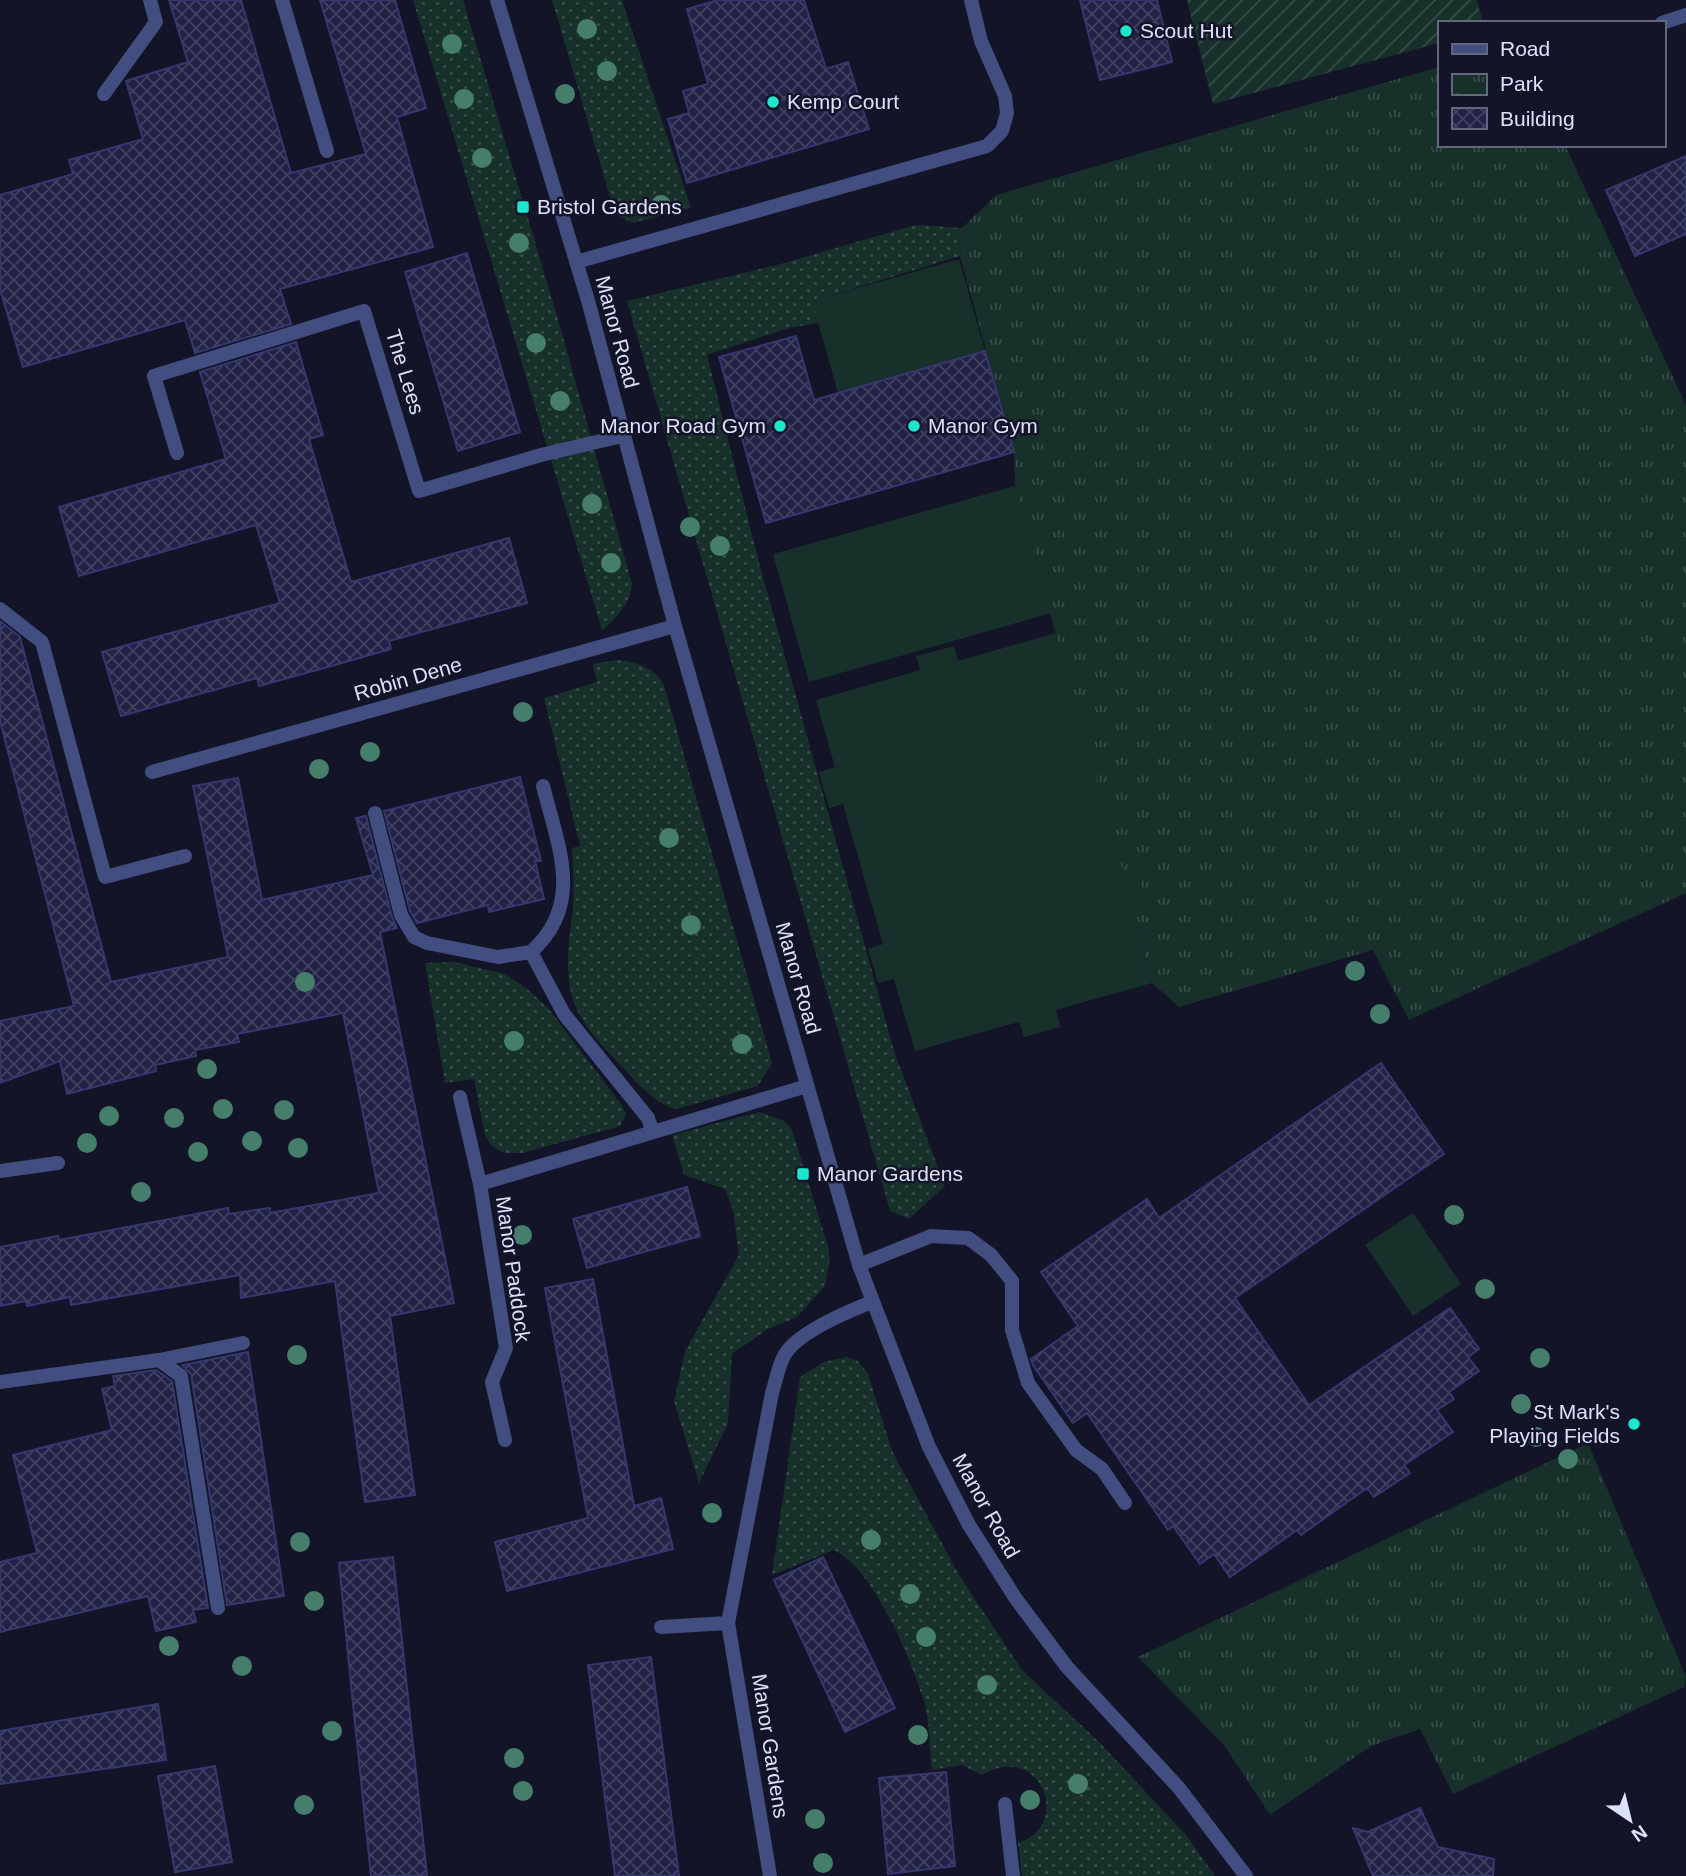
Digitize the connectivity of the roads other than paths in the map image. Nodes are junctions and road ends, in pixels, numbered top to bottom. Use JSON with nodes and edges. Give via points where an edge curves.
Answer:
{"nodes":[{"id":1,"x":150,"y":0,"type":"edge"},
{"id":2,"x":282,"y":0,"type":"edge"},
{"id":3,"x":497,"y":0,"type":"edge"},
{"id":4,"x":971,"y":0,"type":"edge"},
{"id":5,"x":1686,"y":15,"type":"edge"},
{"id":6,"x":1665,"y":22,"type":"edge"},
{"id":7,"x":104,"y":94,"type":"dead end"},
{"id":8,"x":327,"y":151,"type":"dead end"},
{"id":9,"x":576,"y":262,"type":"junction"},
{"id":10,"x":622,"y":436,"type":"junction"},
{"id":11,"x":177,"y":453,"type":"dead end"},
{"id":12,"x":0,"y":609,"type":"edge"},
{"id":13,"x":675,"y":626,"type":"junction"},
{"id":14,"x":152,"y":772,"type":"dead end"},
{"id":15,"x":543,"y":786,"type":"dead end"},
{"id":16,"x":375,"y":813,"type":"dead end"},
{"id":17,"x":185,"y":856,"type":"dead end"},
{"id":18,"x":531,"y":951,"type":"junction"},
{"id":19,"x":807,"y":1086,"type":"junction"},
{"id":20,"x":460,"y":1097,"type":"dead end"},
{"id":21,"x":652,"y":1130,"type":"junction"},
{"id":22,"x":58,"y":1163,"type":"dead end"},
{"id":23,"x":0,"y":1171,"type":"edge"},
{"id":24,"x":480,"y":1184,"type":"junction"},
{"id":25,"x":859,"y":1265,"type":"junction"},
{"id":26,"x":872,"y":1302,"type":"junction"},
{"id":27,"x":243,"y":1343,"type":"dead end"},
{"id":28,"x":159,"y":1360,"type":"junction"},
{"id":29,"x":0,"y":1382,"type":"edge"},
{"id":30,"x":505,"y":1440,"type":"dead end"},
{"id":31,"x":1125,"y":1503,"type":"dead end"},
{"id":32,"x":218,"y":1608,"type":"dead end"},
{"id":33,"x":728,"y":1623,"type":"junction"},
{"id":34,"x":661,"y":1627,"type":"dead end"},
{"id":35,"x":1005,"y":1804,"type":"dead end"},
{"id":36,"x":770,"y":1876,"type":"edge"},
{"id":37,"x":1013,"y":1876,"type":"edge"},
{"id":38,"x":1246,"y":1876,"type":"edge"}],
"edges":[{"from":1,"to":7,"type":"street","via":[[156,22]]},
{"from":2,"to":8,"type":"street"},
{"from":3,"to":9,"type":"street","name":"Manor Road"},
{"from":4,"to":9,"type":"street","via":[[1007,113],[1002,131],[987,146]]},
{"from":5,"to":6,"type":"street"},
{"from":9,"to":10,"type":"street","name":"Manor Road"},
{"from":10,"to":11,"type":"street","name":"The Lees","via":[[419,491],[364,311],[154,376]]},
{"from":10,"to":13,"type":"street","name":"Manor Road"},
{"from":12,"to":17,"type":"street","via":[[41,642],[104,877]]},
{"from":13,"to":14,"type":"street","name":"Robin Dene"},
{"from":13,"to":19,"type":"street","name":"Manor Road"},
{"from":15,"to":18,"type":"street","via":[[561,857],[563,905],[551,930]]},
{"from":16,"to":18,"type":"street","via":[[401,915],[414,937],[498,957]]},
{"from":18,"to":21,"type":"street","via":[[565,1014],[648,1118]]},
{"from":19,"to":21,"type":"street","name":"Manor Paddock"},
{"from":19,"to":25,"type":"street","name":"Manor Road"},
{"from":20,"to":24,"type":"street","name":"Manor Paddock"},
{"from":21,"to":24,"type":"street","name":"Manor Paddock"},
{"from":22,"to":23,"type":"street"},
{"from":24,"to":30,"type":"street","name":"Manor Paddock","via":[[506,1348],[492,1382]]},
{"from":25,"to":26,"type":"street","name":"Manor Road"},
{"from":25,"to":31,"type":"street","via":[[931,1236],[968,1238],[990,1255],[1012,1281],[1012,1329],[1028,1383],[1076,1450],[1102,1469]]},
{"from":26,"to":33,"type":"street","name":"Manor Gardens","via":[[842,1314],[792,1345],[784,1356],[772,1393]]},
{"from":26,"to":38,"type":"street","name":"Manor Road","via":[[929,1447],[969,1525],[1016,1600],[1066,1667],[1179,1788]]},
{"from":27,"to":28,"type":"street"},
{"from":28,"to":29,"type":"street"},
{"from":28,"to":32,"type":"street","via":[[181,1376]]},
{"from":33,"to":34,"type":"street"},
{"from":33,"to":36,"type":"street","name":"Manor Gardens"},
{"from":35,"to":37,"type":"street"}]}
